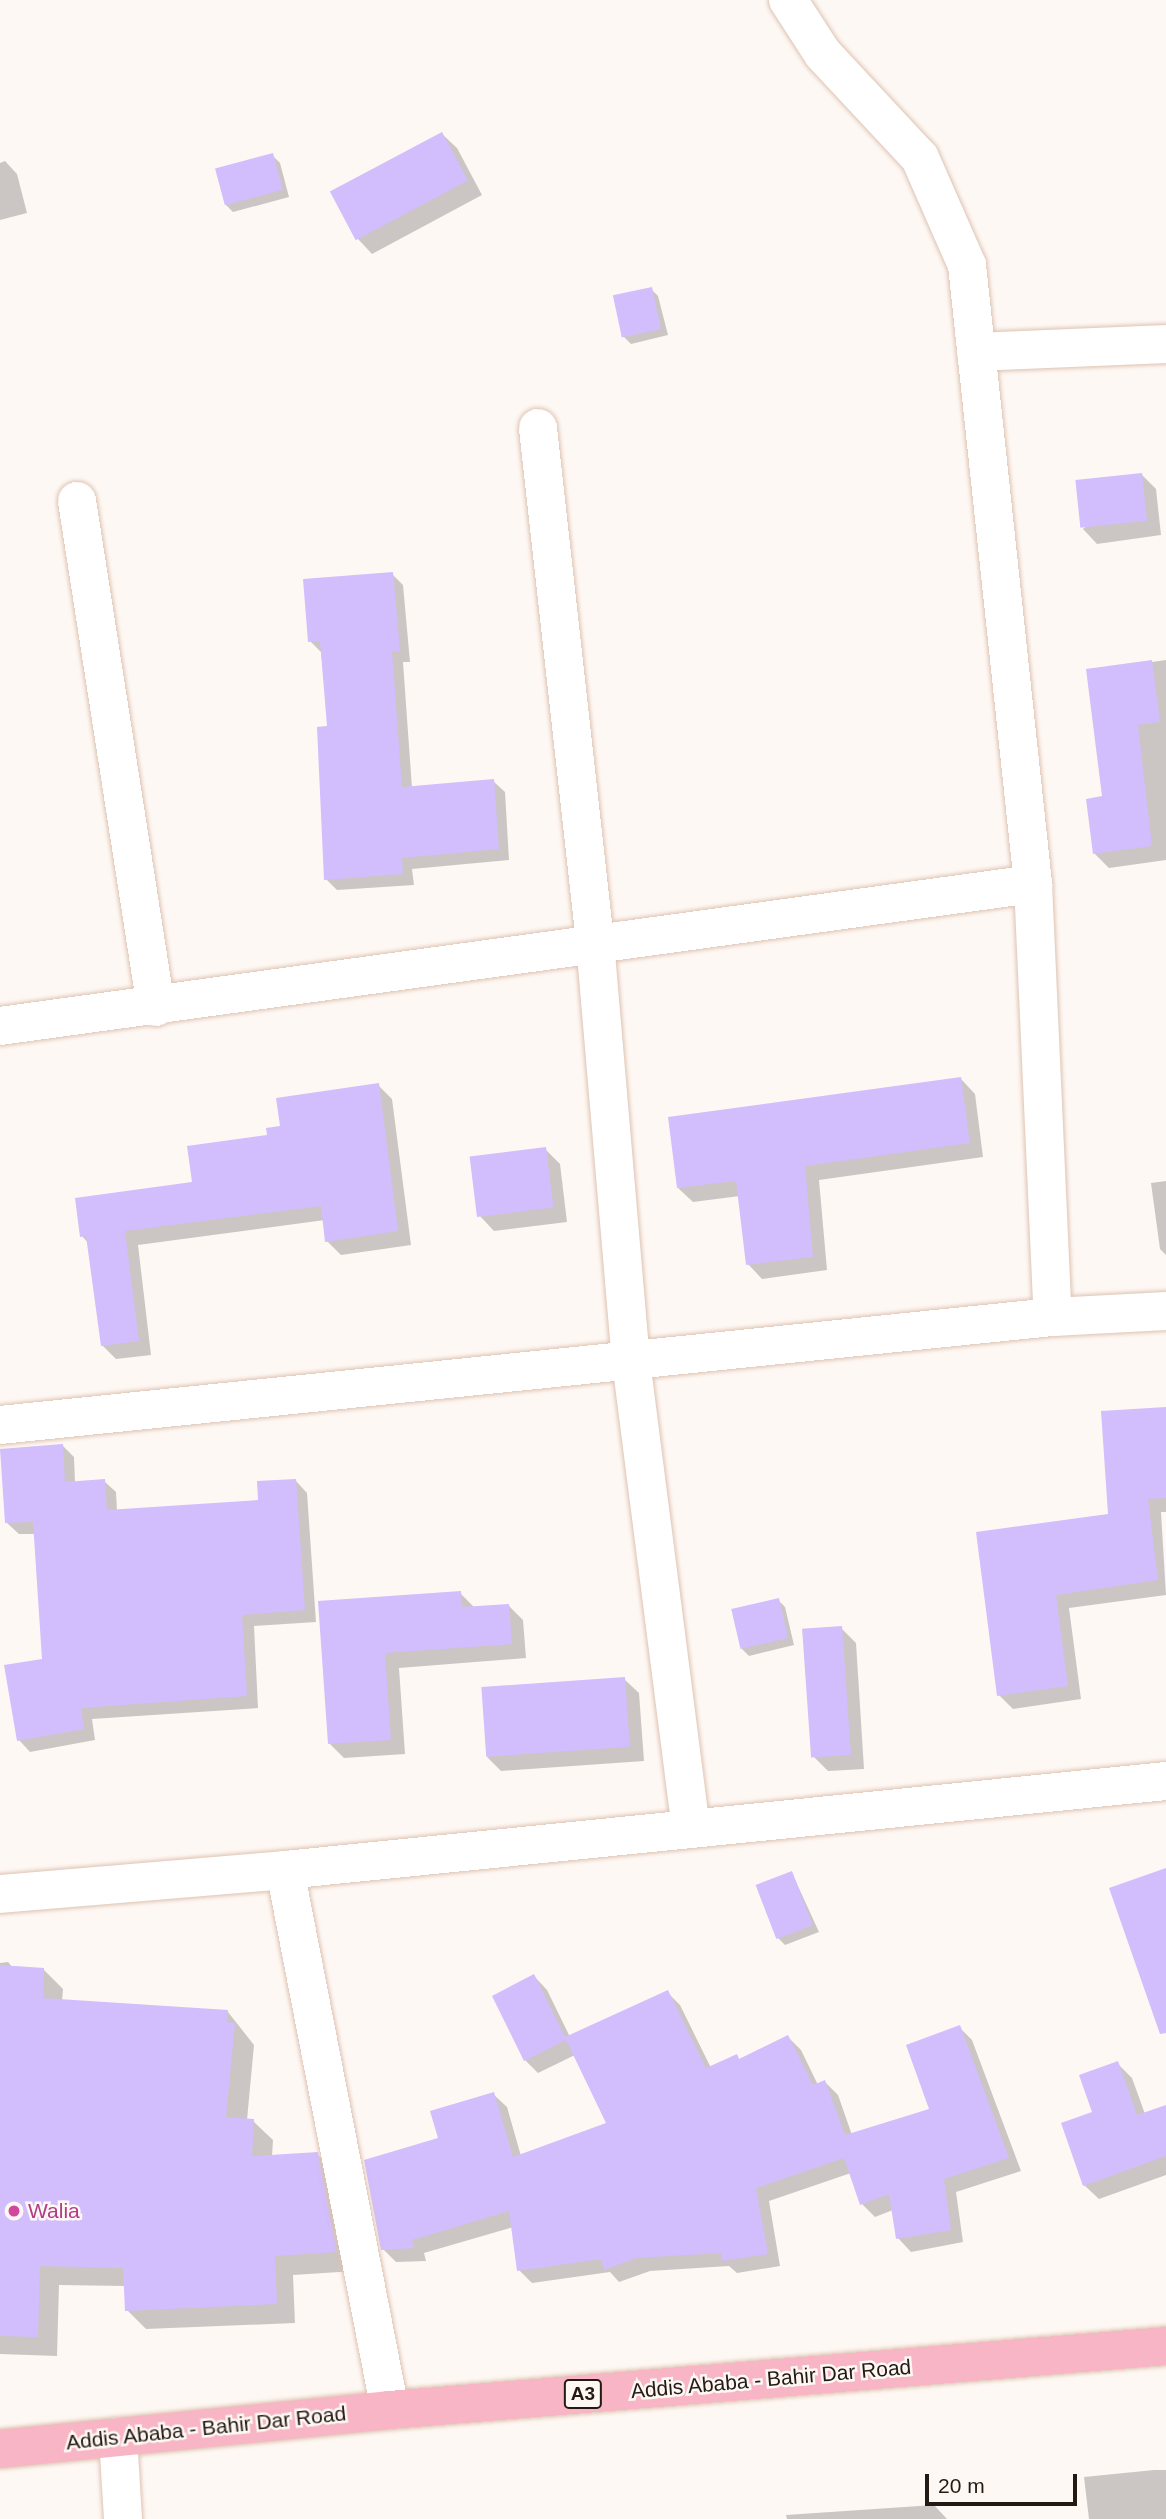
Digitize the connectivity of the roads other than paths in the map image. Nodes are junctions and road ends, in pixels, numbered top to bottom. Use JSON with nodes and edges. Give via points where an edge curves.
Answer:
{"nodes":[{"id":1,"x":788,"y":0,"type":"edge"},
{"id":2,"x":1166,"y":344,"type":"edge"},
{"id":3,"x":976,"y":352,"type":"junction"},
{"id":4,"x":538,"y":428,"type":"dead end"},
{"id":5,"x":77,"y":502,"type":"dead end"},
{"id":6,"x":1033,"y":884,"type":"junction"},
{"id":7,"x":595,"y":942,"type":"junction"},
{"id":8,"x":156,"y":1007,"type":"junction"},
{"id":9,"x":0,"y":1026,"type":"edge"},
{"id":10,"x":1166,"y":1311,"type":"edge"},
{"id":11,"x":1053,"y":1317,"type":"junction"},
{"id":12,"x":631,"y":1361,"type":"junction"},
{"id":13,"x":0,"y":1425,"type":"edge"},
{"id":14,"x":1166,"y":1781,"type":"edge"},
{"id":15,"x":691,"y":1827,"type":"junction"},
{"id":16,"x":285,"y":1870,"type":"junction"},
{"id":17,"x":0,"y":1894,"type":"edge"},
{"id":18,"x":1166,"y":2346,"type":"edge"},
{"id":19,"x":390,"y":2410,"type":"junction"},
{"id":20,"x":118,"y":2437,"type":"junction"},
{"id":21,"x":0,"y":2449,"type":"edge"},
{"id":22,"x":123,"y":2519,"type":"edge"}],
"edges":[{"from":1,"to":3,"type":"street","via":[[823,54],[920,158],[967,265]]},
{"from":2,"to":3,"type":"street"},
{"from":3,"to":6,"type":"street"},
{"from":4,"to":7,"type":"street"},
{"from":5,"to":8,"type":"street"},
{"from":6,"to":7,"type":"street"},
{"from":6,"to":11,"type":"street"},
{"from":7,"to":8,"type":"street"},
{"from":7,"to":12,"type":"street"},
{"from":8,"to":9,"type":"street"},
{"from":10,"to":11,"type":"street"},
{"from":11,"to":12,"type":"street"},
{"from":12,"to":13,"type":"street"},
{"from":12,"to":15,"type":"street"},
{"from":14,"to":15,"type":"street"},
{"from":15,"to":16,"type":"street"},
{"from":16,"to":17,"type":"street"},
{"from":16,"to":19,"type":"street"},
{"from":18,"to":19,"type":"highway","name":"Addis Ababa - Bahir Dar Road","number":"A3"},
{"from":19,"to":20,"type":"highway","name":"Addis Ababa - Bahir Dar Road","number":"A3"},
{"from":20,"to":21,"type":"highway","name":"Addis Ababa - Bahir Dar Road","number":"A3"},
{"from":20,"to":22,"type":"street"}]}
